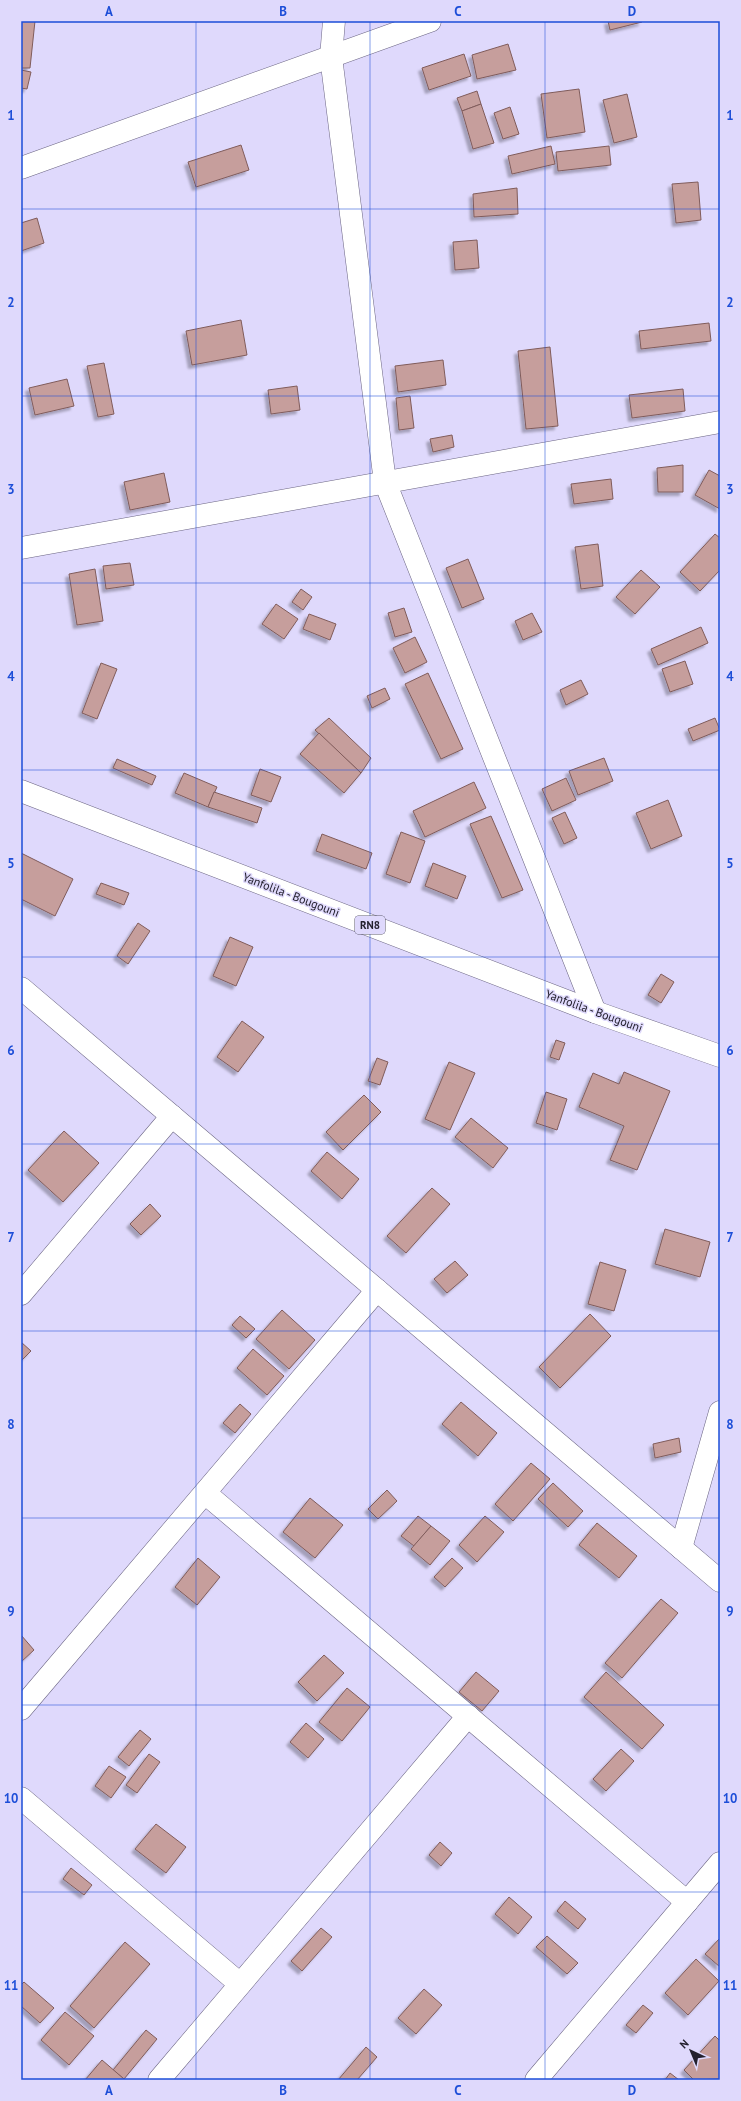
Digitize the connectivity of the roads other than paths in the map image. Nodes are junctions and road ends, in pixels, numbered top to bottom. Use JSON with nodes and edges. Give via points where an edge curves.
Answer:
{"nodes":[{"id":1,"x":334,"y":21,"type":"edge"},
{"id":2,"x":430,"y":21,"type":"edge"},
{"id":3,"x":331,"y":57,"type":"junction"},
{"id":4,"x":21,"y":168,"type":"edge"},
{"id":5,"x":720,"y":422,"type":"edge"},
{"id":6,"x":385,"y":482,"type":"junction"},
{"id":7,"x":21,"y":548,"type":"edge"},
{"id":8,"x":21,"y":790,"type":"edge"},
{"id":9,"x":21,"y":988,"type":"edge"},
{"id":10,"x":595,"y":1012,"type":"junction"},
{"id":11,"x":720,"y":1056,"type":"edge"},
{"id":12,"x":172,"y":1116,"type":"junction"},
{"id":13,"x":377,"y":1290,"type":"junction"},
{"id":14,"x":21,"y":1294,"type":"edge"},
{"id":15,"x":720,"y":1412,"type":"edge"},
{"id":16,"x":205,"y":1493,"type":"junction"},
{"id":17,"x":681,"y":1548,"type":"junction"},
{"id":18,"x":720,"y":1581,"type":"edge"},
{"id":19,"x":21,"y":1709,"type":"edge"},
{"id":20,"x":468,"y":1716,"type":"junction"},
{"id":21,"x":21,"y":1798,"type":"edge"},
{"id":22,"x":720,"y":1863,"type":"edge"},
{"id":23,"x":687,"y":1902,"type":"junction"},
{"id":24,"x":240,"y":1984,"type":"junction"},
{"id":25,"x":159,"y":2080,"type":"edge"},
{"id":26,"x":536,"y":2080,"type":"edge"}],
"edges":[{"from":1,"to":3,"type":"street"},
{"from":2,"to":3,"type":"street"},
{"from":3,"to":4,"type":"street"},
{"from":3,"to":6,"type":"street"},
{"from":5,"to":6,"type":"street"},
{"from":6,"to":7,"type":"street"},
{"from":6,"to":10,"type":"street"},
{"from":8,"to":10,"type":"street","name":"Yanfolila - Bougouni","number":"RN8"},
{"from":9,"to":12,"type":"street"},
{"from":10,"to":11,"type":"street","name":"Yanfolila - Bougouni","number":"RN8"},
{"from":12,"to":13,"type":"street"},
{"from":12,"to":14,"type":"street"},
{"from":13,"to":16,"type":"street"},
{"from":13,"to":17,"type":"street"},
{"from":15,"to":17,"type":"street"},
{"from":16,"to":19,"type":"street"},
{"from":16,"to":20,"type":"street"},
{"from":17,"to":18,"type":"street"},
{"from":20,"to":23,"type":"street"},
{"from":20,"to":24,"type":"street"},
{"from":21,"to":24,"type":"street"},
{"from":22,"to":23,"type":"street"},
{"from":23,"to":26,"type":"street"},
{"from":24,"to":25,"type":"street"}]}
